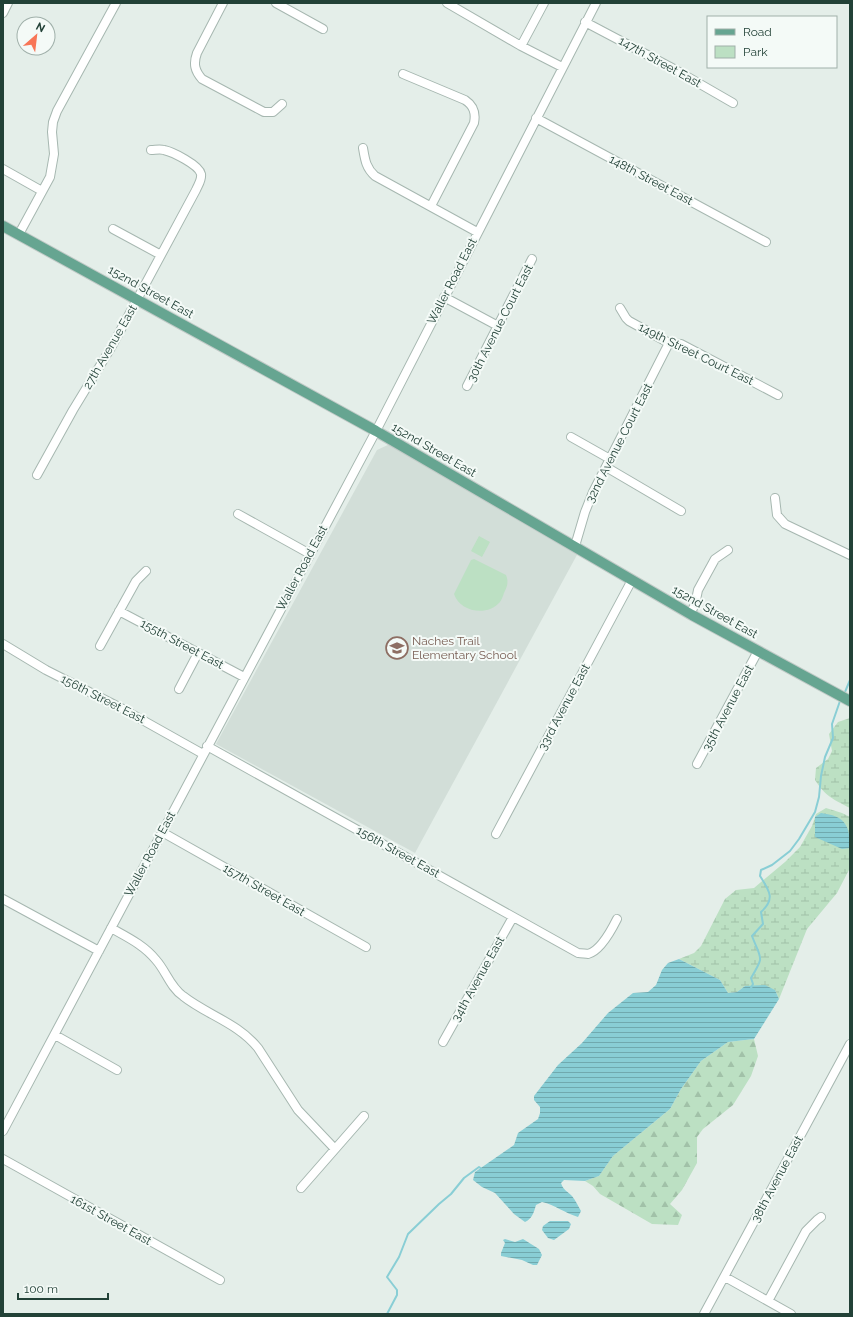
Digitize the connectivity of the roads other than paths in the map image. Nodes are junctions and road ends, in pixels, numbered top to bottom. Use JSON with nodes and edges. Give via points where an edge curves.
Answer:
{"nodes":[{"id":1,"x":8,"y":3,"type":"edge"},
{"id":2,"x":116,"y":3,"type":"edge"},
{"id":3,"x":223,"y":3,"type":"edge"},
{"id":4,"x":276,"y":3,"type":"edge"},
{"id":5,"x":447,"y":3,"type":"edge"},
{"id":6,"x":544,"y":3,"type":"edge"},
{"id":7,"x":596,"y":3,"type":"edge"},
{"id":8,"x":3,"y":13,"type":"edge"},
{"id":9,"x":586,"y":22,"type":"junction"},
{"id":10,"x":323,"y":29,"type":"dead end"},
{"id":11,"x":521,"y":46,"type":"junction"},
{"id":12,"x":562,"y":67,"type":"junction"},
{"id":13,"x":403,"y":74,"type":"dead end"},
{"id":14,"x":282,"y":104,"type":"dead end"},
{"id":15,"x":734,"y":104,"type":"dead end"},
{"id":16,"x":536,"y":118,"type":"junction"},
{"id":17,"x":363,"y":148,"type":"dead end"},
{"id":18,"x":151,"y":150,"type":"dead end"},
{"id":19,"x":3,"y":169,"type":"edge"},
{"id":20,"x":42,"y":191,"type":"junction"},
{"id":21,"x":431,"y":206,"type":"junction"},
{"id":22,"x":3,"y":226,"type":"edge"},
{"id":23,"x":113,"y":229,"type":"dead end"},
{"id":24,"x":477,"y":232,"type":"junction"},
{"id":25,"x":19,"y":234,"type":"junction"},
{"id":26,"x":766,"y":242,"type":"dead end"},
{"id":27,"x":161,"y":255,"type":"junction"},
{"id":28,"x":532,"y":259,"type":"dead end"},
{"id":29,"x":444,"y":297,"type":"junction"},
{"id":30,"x":137,"y":300,"type":"junction"},
{"id":31,"x":620,"y":308,"type":"dead end"},
{"id":32,"x":498,"y":326,"type":"junction"},
{"id":33,"x":669,"y":343,"type":"junction"},
{"id":34,"x":467,"y":386,"type":"dead end"},
{"id":35,"x":778,"y":395,"type":"dead end"},
{"id":36,"x":376,"y":431,"type":"junction"},
{"id":37,"x":571,"y":437,"type":"dead end"},
{"id":38,"x":610,"y":459,"type":"junction"},
{"id":39,"x":606,"y":467,"type":"junction"},
{"id":40,"x":37,"y":475,"type":"dead end"},
{"id":41,"x":775,"y":498,"type":"dead end"},
{"id":42,"x":681,"y":511,"type":"dead end"},
{"id":43,"x":238,"y":514,"type":"dead end"},
{"id":44,"x":576,"y":546,"type":"junction"},
{"id":45,"x":728,"y":550,"type":"dead end"},
{"id":46,"x":310,"y":554,"type":"junction"},
{"id":47,"x":850,"y":555,"type":"edge"},
{"id":48,"x":146,"y":571,"type":"dead end"},
{"id":49,"x":632,"y":580,"type":"junction"},
{"id":50,"x":119,"y":611,"type":"junction"},
{"id":51,"x":690,"y":613,"type":"junction"},
{"id":52,"x":3,"y":644,"type":"edge"},
{"id":53,"x":100,"y":646,"type":"dead end"},
{"id":54,"x":758,"y":651,"type":"junction"},
{"id":55,"x":198,"y":653,"type":"junction"},
{"id":56,"x":244,"y":678,"type":"junction"},
{"id":57,"x":179,"y":689,"type":"dead end"},
{"id":58,"x":850,"y":700,"type":"edge"},
{"id":59,"x":205,"y":750,"type":"junction"},
{"id":60,"x":697,"y":764,"type":"dead end"},
{"id":61,"x":162,"y":832,"type":"junction"},
{"id":62,"x":496,"y":834,"type":"dead end"},
{"id":63,"x":3,"y":899,"type":"edge"},
{"id":64,"x":513,"y":917,"type":"junction"},
{"id":65,"x":617,"y":919,"type":"dead end"},
{"id":66,"x":111,"y":928,"type":"junction"},
{"id":67,"x":366,"y":947,"type":"dead end"},
{"id":68,"x":99,"y":951,"type":"junction"},
{"id":69,"x":54,"y":1035,"type":"junction"},
{"id":70,"x":443,"y":1042,"type":"dead end"},
{"id":71,"x":850,"y":1044,"type":"edge"},
{"id":72,"x":117,"y":1070,"type":"dead end"},
{"id":73,"x":364,"y":1116,"type":"dead end"},
{"id":74,"x":3,"y":1131,"type":"edge"},
{"id":75,"x":335,"y":1149,"type":"junction"},
{"id":76,"x":3,"y":1158,"type":"edge"},
{"id":77,"x":301,"y":1188,"type":"dead end"},
{"id":78,"x":821,"y":1217,"type":"dead end"},
{"id":79,"x":725,"y":1277,"type":"junction"},
{"id":80,"x":220,"y":1280,"type":"dead end"},
{"id":81,"x":768,"y":1301,"type":"junction"},
{"id":82,"x":704,"y":1314,"type":"edge"},
{"id":83,"x":791,"y":1314,"type":"edge"}],
"edges":[{"from":1,"to":8,"type":"street"},
{"from":2,"to":20,"type":"street","via":[[55,117],[52,132],[53,163]]},
{"from":3,"to":14,"type":"street","via":[[197,53],[194,62],[196,71],[202,78],[264,112],[273,112]]},
{"from":4,"to":10,"type":"street"},
{"from":5,"to":11,"type":"street"},
{"from":6,"to":11,"type":"street"},
{"from":7,"to":9,"type":"street","name":"Waller Road East"},
{"from":9,"to":12,"type":"street","name":"Waller Road East"},
{"from":9,"to":15,"type":"street","name":"147th Street East"},
{"from":11,"to":12,"type":"street"},
{"from":12,"to":16,"type":"street","name":"Waller Road East"},
{"from":13,"to":21,"type":"street","via":[[464,100],[475,114],[474,124]]},
{"from":16,"to":24,"type":"street","name":"Waller Road East"},
{"from":16,"to":26,"type":"street","name":"148th Street East"},
{"from":17,"to":21,"type":"street","via":[[365,162],[375,176]]},
{"from":18,"to":27,"type":"street","name":"27th Avenue East","via":[[170,152],[194,165],[201,174],[196,190]]},
{"from":19,"to":20,"type":"street"},
{"from":20,"to":25,"type":"street"},
{"from":21,"to":24,"type":"street"},
{"from":22,"to":25,"type":"main road","name":"152nd Street East"},
{"from":23,"to":27,"type":"street"},
{"from":24,"to":29,"type":"street","name":"Waller Road East"},
{"from":25,"to":30,"type":"main road","name":"152nd Street East"},
{"from":27,"to":30,"type":"street","name":"27th Avenue East"},
{"from":28,"to":32,"type":"street","name":"30th Avenue Court East"},
{"from":29,"to":32,"type":"street"},
{"from":29,"to":36,"type":"street","name":"Waller Road East"},
{"from":30,"to":36,"type":"main road","name":"152nd Street East"},
{"from":30,"to":40,"type":"street","name":"27th Avenue East"},
{"from":31,"to":33,"type":"street","name":"149th Street Court East","via":[[629,321]]},
{"from":32,"to":34,"type":"street","name":"30th Avenue Court East"},
{"from":33,"to":35,"type":"street","name":"149th Street Court East","via":[[681,344]]},
{"from":33,"to":38,"type":"street","name":"32nd Avenue Court East"},
{"from":36,"to":44,"type":"main road","name":"152nd Street East"},
{"from":36,"to":46,"type":"street","name":"Waller Road East"},
{"from":37,"to":38,"type":"street"},
{"from":38,"to":39,"type":"street","name":"32nd Avenue Court East"},
{"from":39,"to":42,"type":"street"},
{"from":39,"to":44,"type":"street","name":"32nd Avenue Court East","via":[[585,512]]},
{"from":41,"to":47,"type":"street","via":[[777,515],[785,524]]},
{"from":43,"to":46,"type":"street"},
{"from":44,"to":49,"type":"main road","name":"152nd Street East"},
{"from":45,"to":51,"type":"street","via":[[715,559],[698,590],[695,605]]},
{"from":46,"to":56,"type":"street","name":"Waller Road East"},
{"from":48,"to":50,"type":"street","via":[[136,581]]},
{"from":49,"to":51,"type":"main road","name":"152nd Street East"},
{"from":49,"to":62,"type":"street","name":"33rd Avenue East"},
{"from":50,"to":53,"type":"street"},
{"from":50,"to":55,"type":"street","name":"155th Street East"},
{"from":51,"to":54,"type":"main road","name":"152nd Street East"},
{"from":52,"to":59,"type":"street","name":"156th Street East","via":[[46,670]]},
{"from":54,"to":58,"type":"main road","name":"152nd Street East"},
{"from":54,"to":60,"type":"street","name":"35th Avenue East"},
{"from":55,"to":56,"type":"street","name":"155th Street East"},
{"from":55,"to":57,"type":"street"},
{"from":56,"to":59,"type":"street","name":"Waller Road East"},
{"from":59,"to":61,"type":"street","name":"Waller Road East"},
{"from":59,"to":64,"type":"street","name":"156th Street East"},
{"from":61,"to":66,"type":"street","name":"Waller Road East"},
{"from":61,"to":67,"type":"street","name":"157th Street East"},
{"from":63,"to":68,"type":"street"},
{"from":64,"to":65,"type":"street","name":"156th Street East","via":[[578,953],[589,953],[603,942]]},
{"from":64,"to":70,"type":"street","name":"34th Avenue East"},
{"from":66,"to":68,"type":"street","name":"Waller Road East"},
{"from":66,"to":75,"type":"street","via":[[151,954],[173,987],[184,997],[236,1027],[251,1039],[298,1110]]},
{"from":68,"to":69,"type":"street","name":"Waller Road East"},
{"from":69,"to":72,"type":"street"},
{"from":69,"to":74,"type":"street","name":"Waller Road East"},
{"from":71,"to":79,"type":"street","name":"38th Avenue East"},
{"from":73,"to":75,"type":"street"},
{"from":75,"to":77,"type":"street"},
{"from":76,"to":80,"type":"street","name":"161st Street East"},
{"from":78,"to":81,"type":"street","via":[[806,1231]]},
{"from":79,"to":81,"type":"street"},
{"from":79,"to":82,"type":"street","name":"38th Avenue East"},
{"from":81,"to":83,"type":"street"}]}
